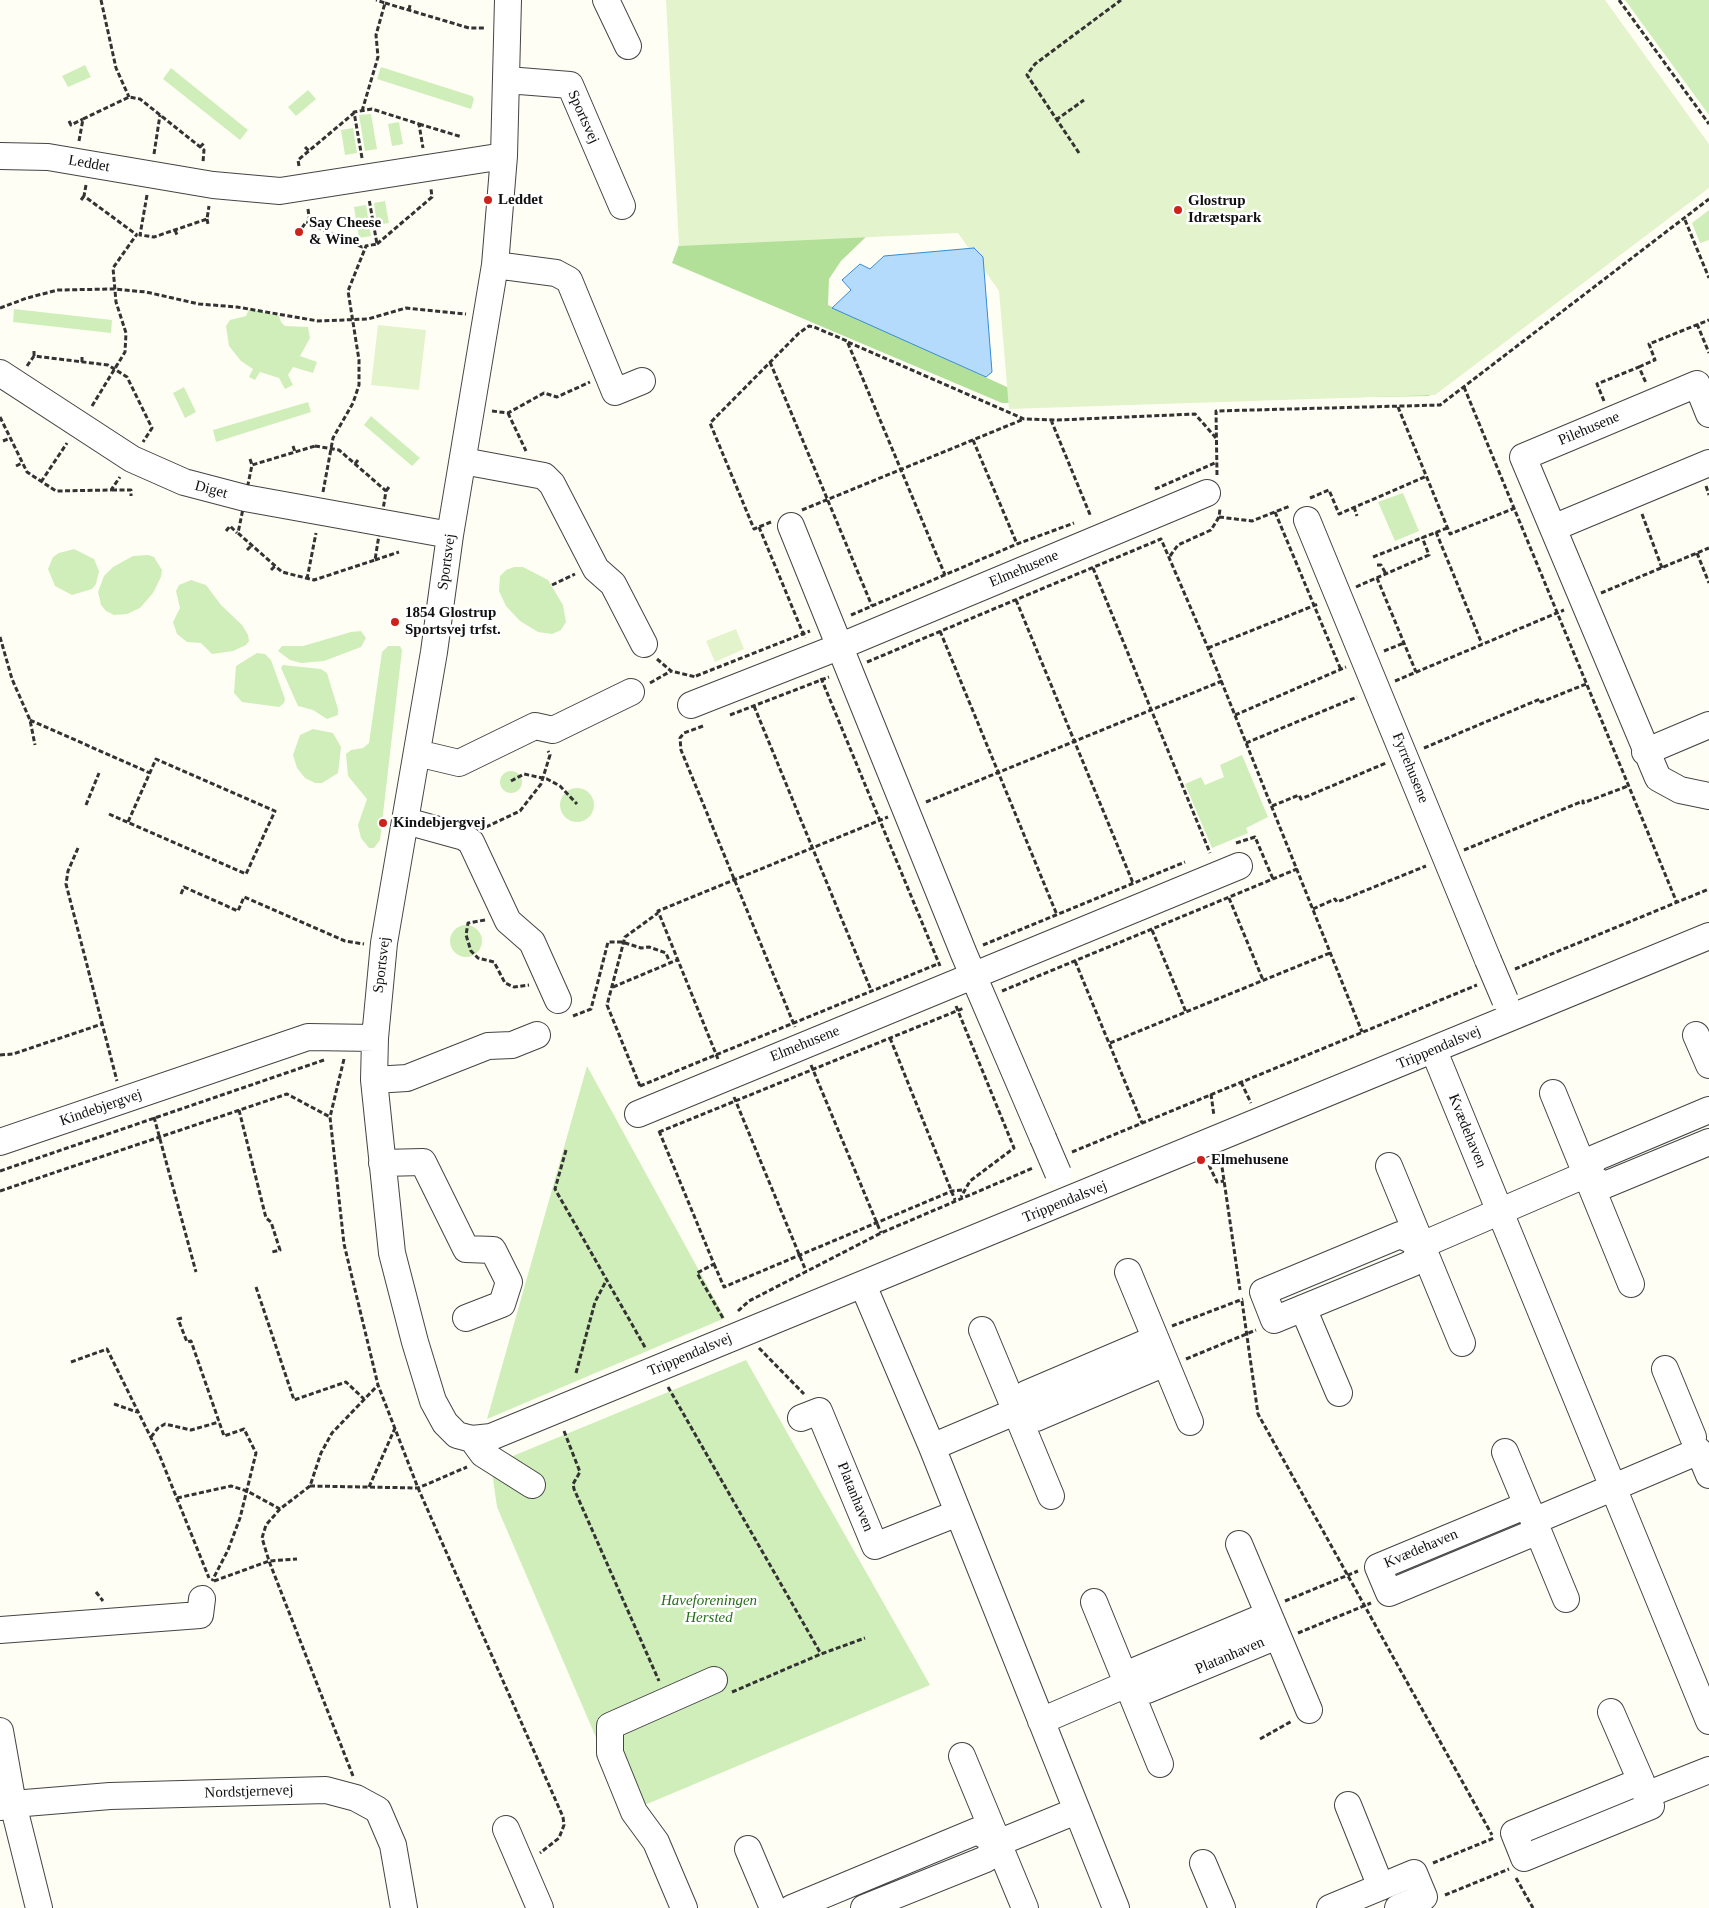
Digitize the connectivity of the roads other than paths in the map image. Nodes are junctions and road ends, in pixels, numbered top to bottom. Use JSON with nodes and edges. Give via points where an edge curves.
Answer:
{"nodes":[{"id":1,"x":508,"y":0,"type":"edge"},
{"id":2,"x":606,"y":0,"type":"edge"},
{"id":3,"x":628,"y":46,"type":"dead end"},
{"id":4,"x":507,"y":80,"type":"junction"},
{"id":5,"x":0,"y":156,"type":"edge"},
{"id":6,"x":504,"y":156,"type":"junction"},
{"id":7,"x":622,"y":206,"type":"dead end"},
{"id":8,"x":495,"y":265,"type":"junction"},
{"id":9,"x":8,"y":378,"type":"edge"},
{"id":10,"x":642,"y":381,"type":"dead end"},
{"id":11,"x":1709,"y":414,"type":"edge"},
{"id":12,"x":463,"y":461,"type":"junction"},
{"id":13,"x":1709,"y":464,"type":"edge"},
{"id":14,"x":1215,"y":490,"type":"road end"},
{"id":15,"x":1302,"y":508,"type":"road end"},
{"id":16,"x":787,"y":520,"type":"road end"},
{"id":17,"x":1552,"y":528,"type":"junction"},
{"id":18,"x":450,"y":535,"type":"junction"},
{"id":19,"x":644,"y":644,"type":"dead end"},
{"id":20,"x":841,"y":646,"type":"junction"},
{"id":21,"x":631,"y":692,"type":"dead end"},
{"id":22,"x":691,"y":704,"type":"dead end"},
{"id":23,"x":1709,"y":725,"type":"edge"},
{"id":24,"x":1645,"y":752,"type":"junction"},
{"id":25,"x":417,"y":753,"type":"junction"},
{"id":26,"x":1709,"y":796,"type":"edge"},
{"id":27,"x":406,"y":821,"type":"junction"},
{"id":28,"x":1239,"y":866,"type":"dead end"},
{"id":29,"x":1709,"y":936,"type":"edge"},
{"id":30,"x":974,"y":975,"type":"junction"},
{"id":31,"x":557,"y":999,"type":"road end"},
{"id":32,"x":1508,"y":1009,"type":"junction"},
{"id":33,"x":537,"y":1035,"type":"dead end"},
{"id":34,"x":1696,"y":1035,"type":"dead end"},
{"id":35,"x":1434,"y":1051,"type":"junction"},
{"id":36,"x":375,"y":1059,"type":"junction"},
{"id":37,"x":1709,"y":1065,"type":"edge"},
{"id":38,"x":1553,"y":1093,"type":"dead end"},
{"id":39,"x":1709,"y":1110,"type":"edge"},
{"id":40,"x":638,"y":1114,"type":"dead end"},
{"id":41,"x":0,"y":1142,"type":"edge"},
{"id":42,"x":1709,"y":1142,"type":"edge"},
{"id":43,"x":382,"y":1162,"type":"junction"},
{"id":44,"x":1389,"y":1166,"type":"dead end"},
{"id":45,"x":1586,"y":1174,"type":"junction"},
{"id":46,"x":1070,"y":1200,"type":"junction"},
{"id":47,"x":1499,"y":1211,"type":"junction"},
{"id":48,"x":1422,"y":1245,"type":"junction"},
{"id":49,"x":1128,"y":1272,"type":"dead end"},
{"id":50,"x":1631,"y":1284,"type":"dead end"},
{"id":51,"x":862,"y":1285,"type":"junction"},
{"id":52,"x":1303,"y":1308,"type":"junction"},
{"id":53,"x":466,"y":1318,"type":"dead end"},
{"id":54,"x":982,"y":1330,"type":"dead end"},
{"id":55,"x":1160,"y":1334,"type":"junction"},
{"id":56,"x":1462,"y":1343,"type":"dead end"},
{"id":57,"x":1171,"y":1362,"type":"junction"},
{"id":58,"x":1665,"y":1369,"type":"dead end"},
{"id":59,"x":1339,"y":1393,"type":"dead end"},
{"id":60,"x":1016,"y":1411,"type":"junction"},
{"id":61,"x":810,"y":1415,"type":"road end"},
{"id":62,"x":1190,"y":1422,"type":"dead end"},
{"id":63,"x":932,"y":1447,"type":"junction"},
{"id":64,"x":480,"y":1449,"type":"junction"},
{"id":65,"x":1505,"y":1452,"type":"dead end"},
{"id":66,"x":1704,"y":1453,"type":"edge"},
{"id":67,"x":532,"y":1485,"type":"dead end"},
{"id":68,"x":1614,"y":1486,"type":"junction"},
{"id":69,"x":1051,"y":1496,"type":"dead end"},
{"id":70,"x":958,"y":1513,"type":"junction"},
{"id":71,"x":1533,"y":1519,"type":"junction"},
{"id":72,"x":1239,"y":1544,"type":"dead end"},
{"id":73,"x":206,"y":1591,"type":"road end"},
{"id":74,"x":1566,"y":1599,"type":"dead end"},
{"id":75,"x":1094,"y":1602,"type":"dead end"},
{"id":76,"x":1279,"y":1623,"type":"junction"},
{"id":77,"x":0,"y":1630,"type":"edge"},
{"id":78,"x":1128,"y":1684,"type":"junction"},
{"id":79,"x":721,"y":1686,"type":"road end"},
{"id":80,"x":1309,"y":1710,"type":"road end"},
{"id":81,"x":1611,"y":1712,"type":"dead end"},
{"id":82,"x":1041,"y":1721,"type":"junction"},
{"id":83,"x":1709,"y":1721,"type":"edge"},
{"id":84,"x":0,"y":1731,"type":"edge"},
{"id":85,"x":962,"y":1756,"type":"dead end"},
{"id":86,"x":1160,"y":1764,"type":"dead end"},
{"id":87,"x":1709,"y":1770,"type":"edge"},
{"id":88,"x":1643,"y":1788,"type":"junction"},
{"id":89,"x":1348,"y":1805,"type":"dead end"},
{"id":90,"x":7,"y":1806,"type":"edge"},
{"id":91,"x":1076,"y":1811,"type":"junction"},
{"id":92,"x":506,"y":1829,"type":"dead end"},
{"id":93,"x":998,"y":1842,"type":"junction"},
{"id":94,"x":748,"y":1849,"type":"dead end"},
{"id":95,"x":1203,"y":1863,"type":"dead end"},
{"id":96,"x":1381,"y":1887,"type":"junction"},
{"id":97,"x":39,"y":1908,"type":"edge"},
{"id":98,"x":404,"y":1908,"type":"edge"},
{"id":99,"x":540,"y":1908,"type":"edge"},
{"id":100,"x":684,"y":1908,"type":"edge"},
{"id":101,"x":773,"y":1908,"type":"edge"},
{"id":102,"x":792,"y":1908,"type":"edge"},
{"id":103,"x":864,"y":1908,"type":"edge"},
{"id":104,"x":1025,"y":1908,"type":"edge"},
{"id":105,"x":1116,"y":1908,"type":"edge"},
{"id":106,"x":1222,"y":1908,"type":"edge"},
{"id":107,"x":1330,"y":1908,"type":"edge"},
{"id":108,"x":1398,"y":1908,"type":"edge"}],
"edges":[{"from":1,"to":4,"type":"street","name":"Sportsvej"},
{"from":2,"to":3,"type":"street"},
{"from":4,"to":6,"type":"street","name":"Sportsvej"},
{"from":4,"to":7,"type":"street","name":"Sportsvej","via":[[570,85]]},
{"from":5,"to":6,"type":"street","name":"Leddet","via":[[48,157],[200,183],[280,191]]},
{"from":6,"to":8,"type":"street","name":"Sportsvej"},
{"from":8,"to":10,"type":"street","via":[[556,273],[569,280],[615,392]]},
{"from":8,"to":12,"type":"street","name":"Sportsvej"},
{"from":9,"to":18,"type":"street","name":"Diget","via":[[132,459],[184,482],[319,513]]},
{"from":11,"to":17,"type":"street","name":"Pilehusene","via":[[1697,384],[1522,457]]},
{"from":12,"to":18,"type":"street","name":"Sportsvej"},
{"from":12,"to":19,"type":"street","via":[[544,476],[552,484],[596,569],[613,584]]},
{"from":13,"to":17,"type":"street"},
{"from":14,"to":20,"type":"street","name":"Elmehusene"},
{"from":15,"to":32,"type":"street","name":"Fyrrehusene","bridge":true,"via":[[1447,857],[1497,966]]},
{"from":16,"to":20,"type":"street"},
{"from":17,"to":24,"type":"street","name":"Pilehusene"},
{"from":18,"to":25,"type":"street","name":"Sportsvej"},
{"from":20,"to":22,"type":"street","name":"Elmehusene","via":[[817,668]]},
{"from":20,"to":30,"type":"street"},
{"from":21,"to":25,"type":"street","via":[[552,730],[536,726],[459,763]]},
{"from":23,"to":24,"type":"street"},
{"from":24,"to":26,"type":"street","name":"Pilehusene","via":[[1658,778],[1667,785]]},
{"from":25,"to":27,"type":"street","name":"Sportsvej"},
{"from":27,"to":31,"type":"street","via":[[467,838],[503,911],[513,927],[526,934],[532,942]]},
{"from":27,"to":36,"type":"street","name":"Sportsvej","via":[[384,945]]},
{"from":28,"to":30,"type":"street","name":"Elmehusene"},
{"from":29,"to":32,"type":"street","name":"Trippendalsvej"},
{"from":30,"to":40,"type":"street","name":"Elmehusene"},
{"from":30,"to":46,"type":"street","bridge":true},
{"from":32,"to":35,"type":"street","name":"Trippendalsvej"},
{"from":33,"to":36,"type":"street","via":[[512,1045],[488,1046],[407,1078]]},
{"from":34,"to":37,"type":"street"},
{"from":35,"to":46,"type":"street","name":"Trippendalsvej"},
{"from":35,"to":47,"type":"street","name":"Kvædehaven"},
{"from":36,"to":41,"type":"street","name":"Kindebjergvej","via":[[308,1037]]},
{"from":36,"to":43,"type":"street","name":"Sportsvej"},
{"from":38,"to":45,"type":"street"},
{"from":39,"to":45,"type":"street","via":[[1595,1158]]},
{"from":42,"to":45,"type":"street","via":[[1605,1185]]},
{"from":43,"to":53,"type":"street","via":[[423,1162],[466,1249],[493,1250],[509,1282],[502,1304]]},
{"from":43,"to":64,"type":"street","name":"Sportsvej","via":[[392,1253],[433,1401],[450,1430]]},
{"from":44,"to":48,"type":"street"},
{"from":45,"to":47,"type":"street"},
{"from":45,"to":50,"type":"street"},
{"from":46,"to":51,"type":"street","name":"Trippendalsvej"},
{"from":47,"to":48,"type":"street"},
{"from":47,"to":68,"type":"street","name":"Kvædehaven"},
{"from":48,"to":52,"type":"street","via":[[1413,1263]]},
{"from":48,"to":52,"type":"street","via":[[1400,1235],[1263,1292],[1274,1320]]},
{"from":48,"to":56,"type":"street"},
{"from":49,"to":55,"type":"street"},
{"from":51,"to":63,"type":"street"},
{"from":51,"to":64,"type":"street","name":"Trippendalsvej","via":[[491,1437]]},
{"from":52,"to":59,"type":"street"},
{"from":54,"to":60,"type":"street"},
{"from":55,"to":57,"type":"street"},
{"from":55,"to":60,"type":"street","via":[[1026,1394]]},
{"from":57,"to":60,"type":"street","via":[[1036,1418]]},
{"from":57,"to":62,"type":"street"},
{"from":58,"to":66,"type":"street","name":"Kvædehaven"},
{"from":60,"to":63,"type":"street"},
{"from":60,"to":69,"type":"street"},
{"from":61,"to":70,"type":"street","name":"Platanhaven","via":[[875,1546]]},
{"from":63,"to":70,"type":"street"},
{"from":64,"to":67,"type":"street"},
{"from":65,"to":71,"type":"street"},
{"from":66,"to":68,"type":"street","name":"Kvædehaven"},
{"from":68,"to":71,"type":"street","name":"Kvædehaven"},
{"from":68,"to":83,"type":"street","name":"Kvædehaven"},
{"from":70,"to":82,"type":"street"},
{"from":71,"to":71,"type":"street","name":"Kvædehaven","via":[[1389,1593],[1378,1567]]},
{"from":71,"to":74,"type":"street"},
{"from":72,"to":76,"type":"street","name":"Platanhaven"},
{"from":73,"to":77,"type":"street","via":[[200,1616]]},
{"from":75,"to":78,"type":"street"},
{"from":76,"to":78,"type":"street","name":"Platanhaven","via":[[1137,1670]]},
{"from":76,"to":80,"type":"street","name":"Platanhaven"},
{"from":78,"to":82,"type":"street","name":"Platanhaven"},
{"from":78,"to":86,"type":"street"},
{"from":79,"to":100,"type":"street","via":[[668,1700],[610,1726],[610,1753],[634,1812],[656,1842]]},
{"from":81,"to":88,"type":"street"},
{"from":82,"to":91,"type":"street"},
{"from":84,"to":90,"type":"street"},
{"from":85,"to":93,"type":"street"},
{"from":87,"to":88,"type":"street"},
{"from":88,"to":88,"type":"street","via":[[1651,1806],[1514,1862],[1502,1839]]},
{"from":89,"to":96,"type":"street"},
{"from":90,"to":97,"type":"street"},
{"from":90,"to":98,"type":"street","name":"Nordstjernevej","via":[[110,1796],[326,1790],[356,1798],[378,1810],[393,1845]]},
{"from":91,"to":93,"type":"street"},
{"from":91,"to":105,"type":"street"},
{"from":92,"to":99,"type":"street"},
{"from":93,"to":102,"type":"street","via":[[977,1831]]},
{"from":93,"to":103,"type":"street","via":[[986,1859]]},
{"from":93,"to":104,"type":"street"},
{"from":94,"to":101,"type":"street"},
{"from":95,"to":106,"type":"street"},
{"from":96,"to":107,"type":"street"},
{"from":96,"to":108,"type":"street","via":[[1414,1873],[1424,1897]]}]}
